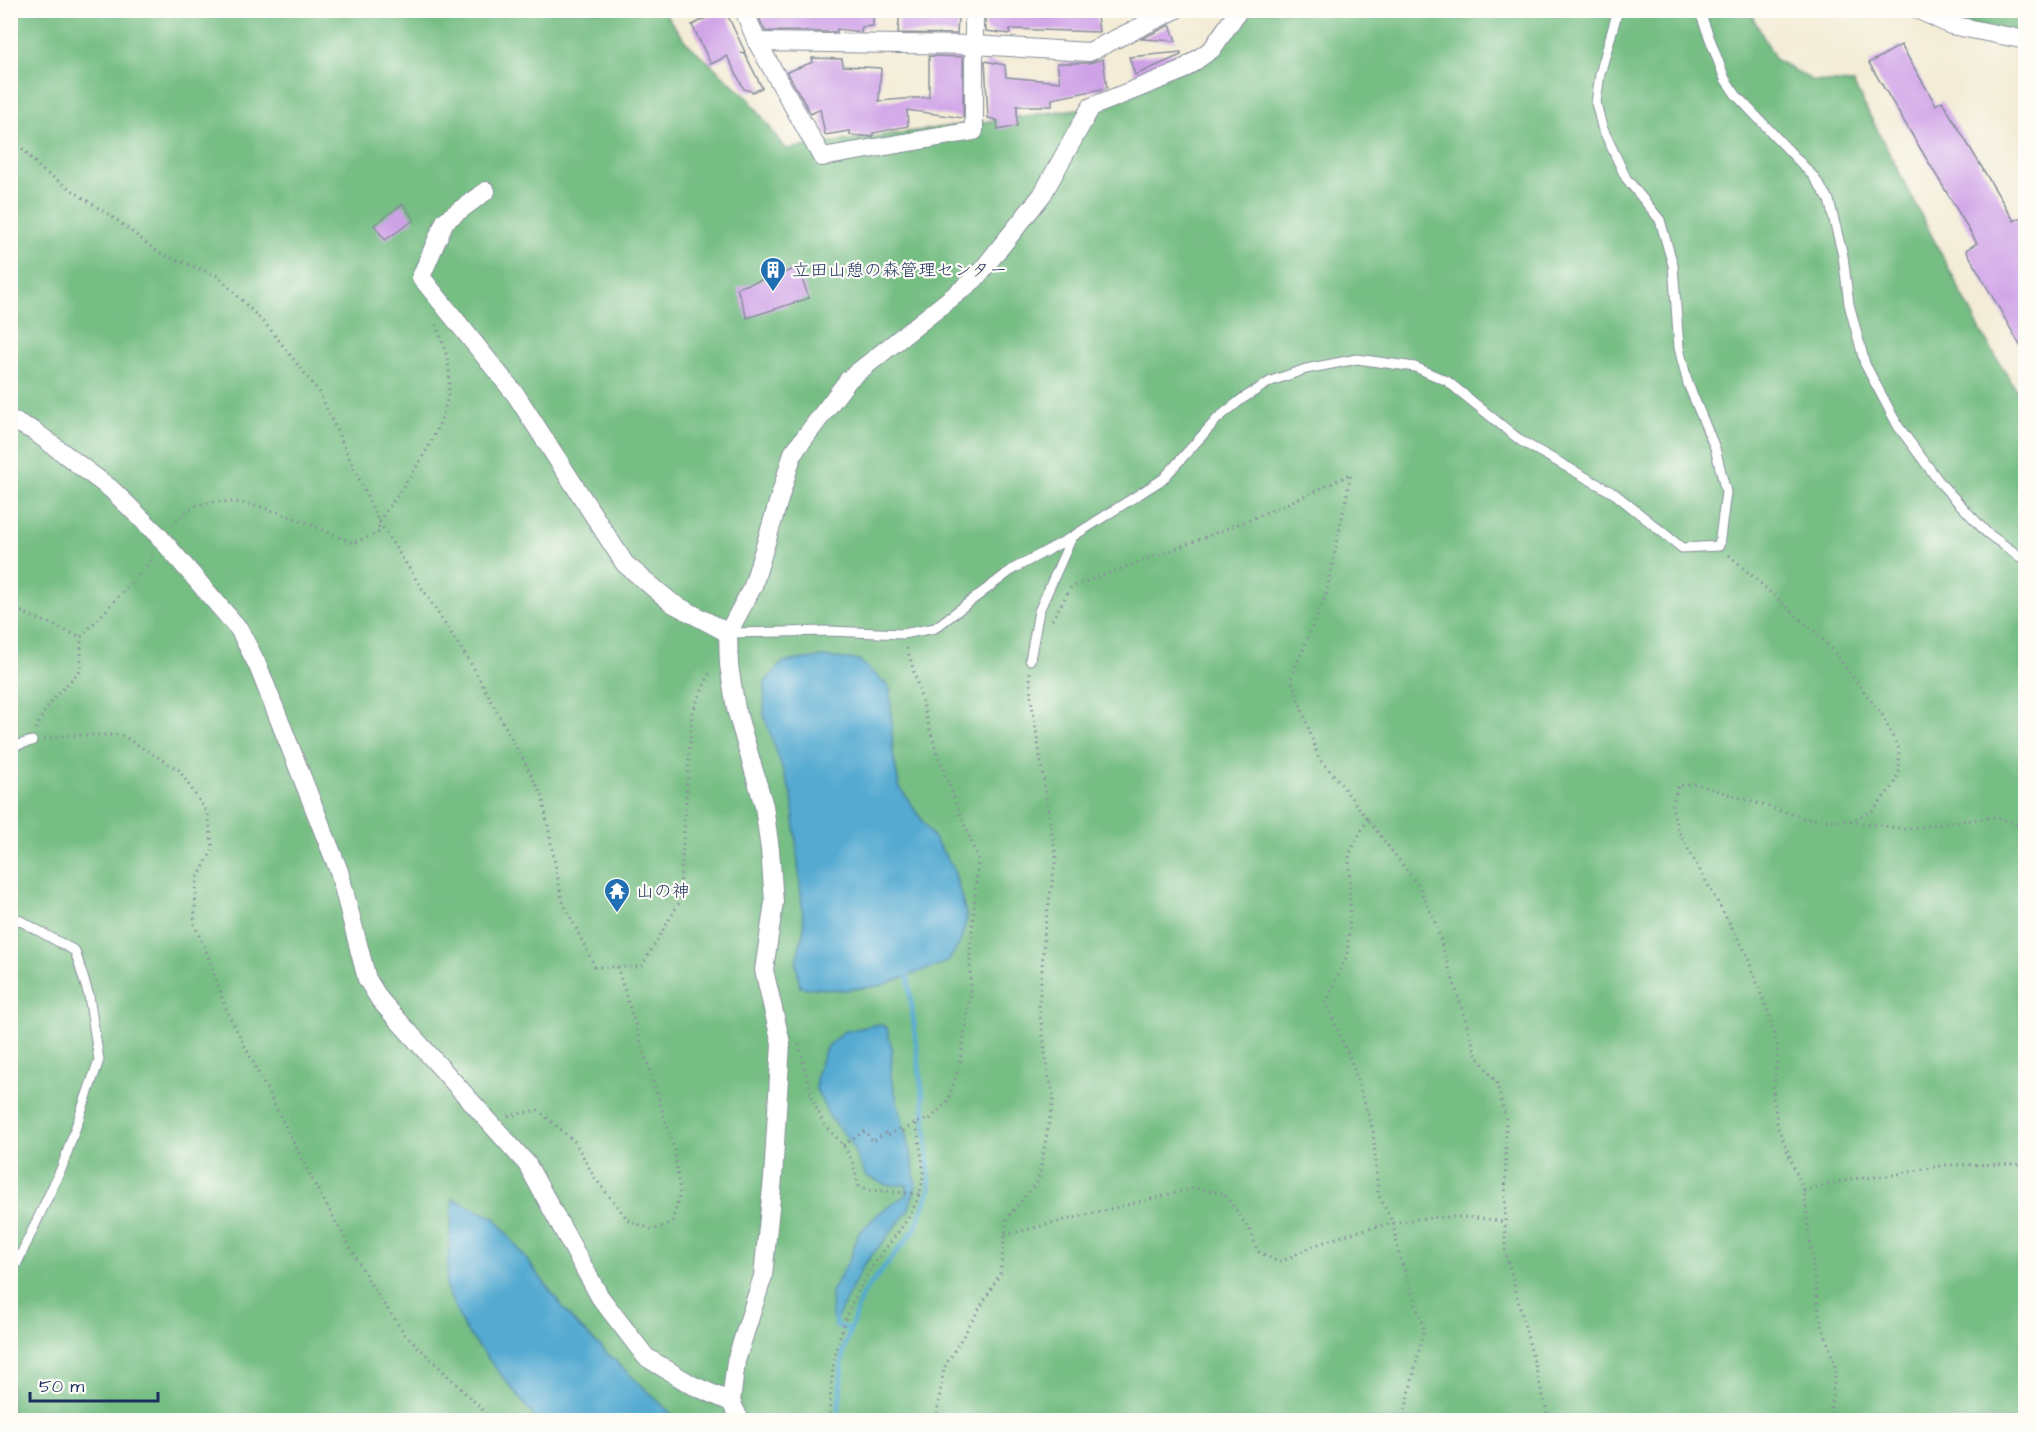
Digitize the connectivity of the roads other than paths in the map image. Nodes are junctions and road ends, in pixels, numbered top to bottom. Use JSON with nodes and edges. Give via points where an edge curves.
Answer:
{"nodes":[{"id":1,"x":744,"y":10,"type":"edge"},
{"id":2,"x":974,"y":10,"type":"edge"},
{"id":3,"x":1175,"y":10,"type":"edge"},
{"id":4,"x":1239,"y":10,"type":"edge"},
{"id":5,"x":1618,"y":10,"type":"edge"},
{"id":6,"x":1699,"y":10,"type":"edge"},
{"id":7,"x":1919,"y":10,"type":"edge"},
{"id":8,"x":2025,"y":40,"type":"edge"},
{"id":9,"x":757,"y":42,"type":"junction"},
{"id":10,"x":974,"y":45,"type":"junction"},
{"id":11,"x":486,"y":191,"type":"dead end"},
{"id":12,"x":10,"y":419,"type":"edge"},
{"id":13,"x":1072,"y":537,"type":"junction"},
{"id":14,"x":2025,"y":561,"type":"edge"},
{"id":15,"x":728,"y":633,"type":"junction"},
{"id":16,"x":1030,"y":660,"type":"road end"},
{"id":17,"x":32,"y":741,"type":"road end"},
{"id":18,"x":10,"y":747,"type":"edge"},
{"id":19,"x":10,"y":915,"type":"edge"},
{"id":20,"x":10,"y":1278,"type":"edge"},
{"id":21,"x":731,"y":1402,"type":"junction"},
{"id":22,"x":740,"y":1420,"type":"edge"}],
"edges":[{"from":1,"to":9,"type":"street"},
{"from":2,"to":10,"type":"street"},
{"from":3,"to":10,"type":"street","via":[[1089,52]]},
{"from":4,"to":15,"type":"street","via":[[1212,50],[1181,72],[1091,107],[1042,195],[975,279],[849,379],[793,453],[753,586]]},
{"from":5,"to":13,"type":"lane","via":[[1596,103],[1602,127],[1626,178],[1660,220],[1673,265],[1678,348],[1688,384],[1715,448],[1726,492],[1719,546],[1682,548],[1616,494],[1521,441],[1447,381],[1415,367],[1357,359],[1271,381],[1242,399],[1218,418],[1163,479]]},
{"from":6,"to":14,"type":"lane","via":[[1725,79],[1813,176],[1829,200],[1865,364],[1898,426],[1941,484],[1988,533]]},
{"from":7,"to":8,"type":"street","via":[[1951,25]]},
{"from":9,"to":10,"type":"street"},
{"from":9,"to":10,"type":"street","via":[[822,156],[974,131]]},
{"from":11,"to":15,"type":"street","via":[[445,221],[421,277],[516,395],[625,564],[672,603]]},
{"from":12,"to":21,"type":"street","via":[[34,431],[111,489],[158,535],[239,629],[258,666],[339,871],[367,979],[380,1000],[526,1164],[600,1297],[646,1357],[692,1385]]},
{"from":13,"to":15,"type":"lane","via":[[1013,569],[935,628],[903,634]]},
{"from":13,"to":16,"type":"lane","via":[[1039,611]]},
{"from":15,"to":21,"type":"street","via":[[736,709],[764,806],[770,850],[774,902],[764,970],[781,1043],[763,1276],[735,1361]]},
{"from":17,"to":18,"type":"lane"},
{"from":19,"to":20,"type":"lane","via":[[75,951],[89,996],[99,1060],[63,1167]]},
{"from":21,"to":22,"type":"street"}]}
